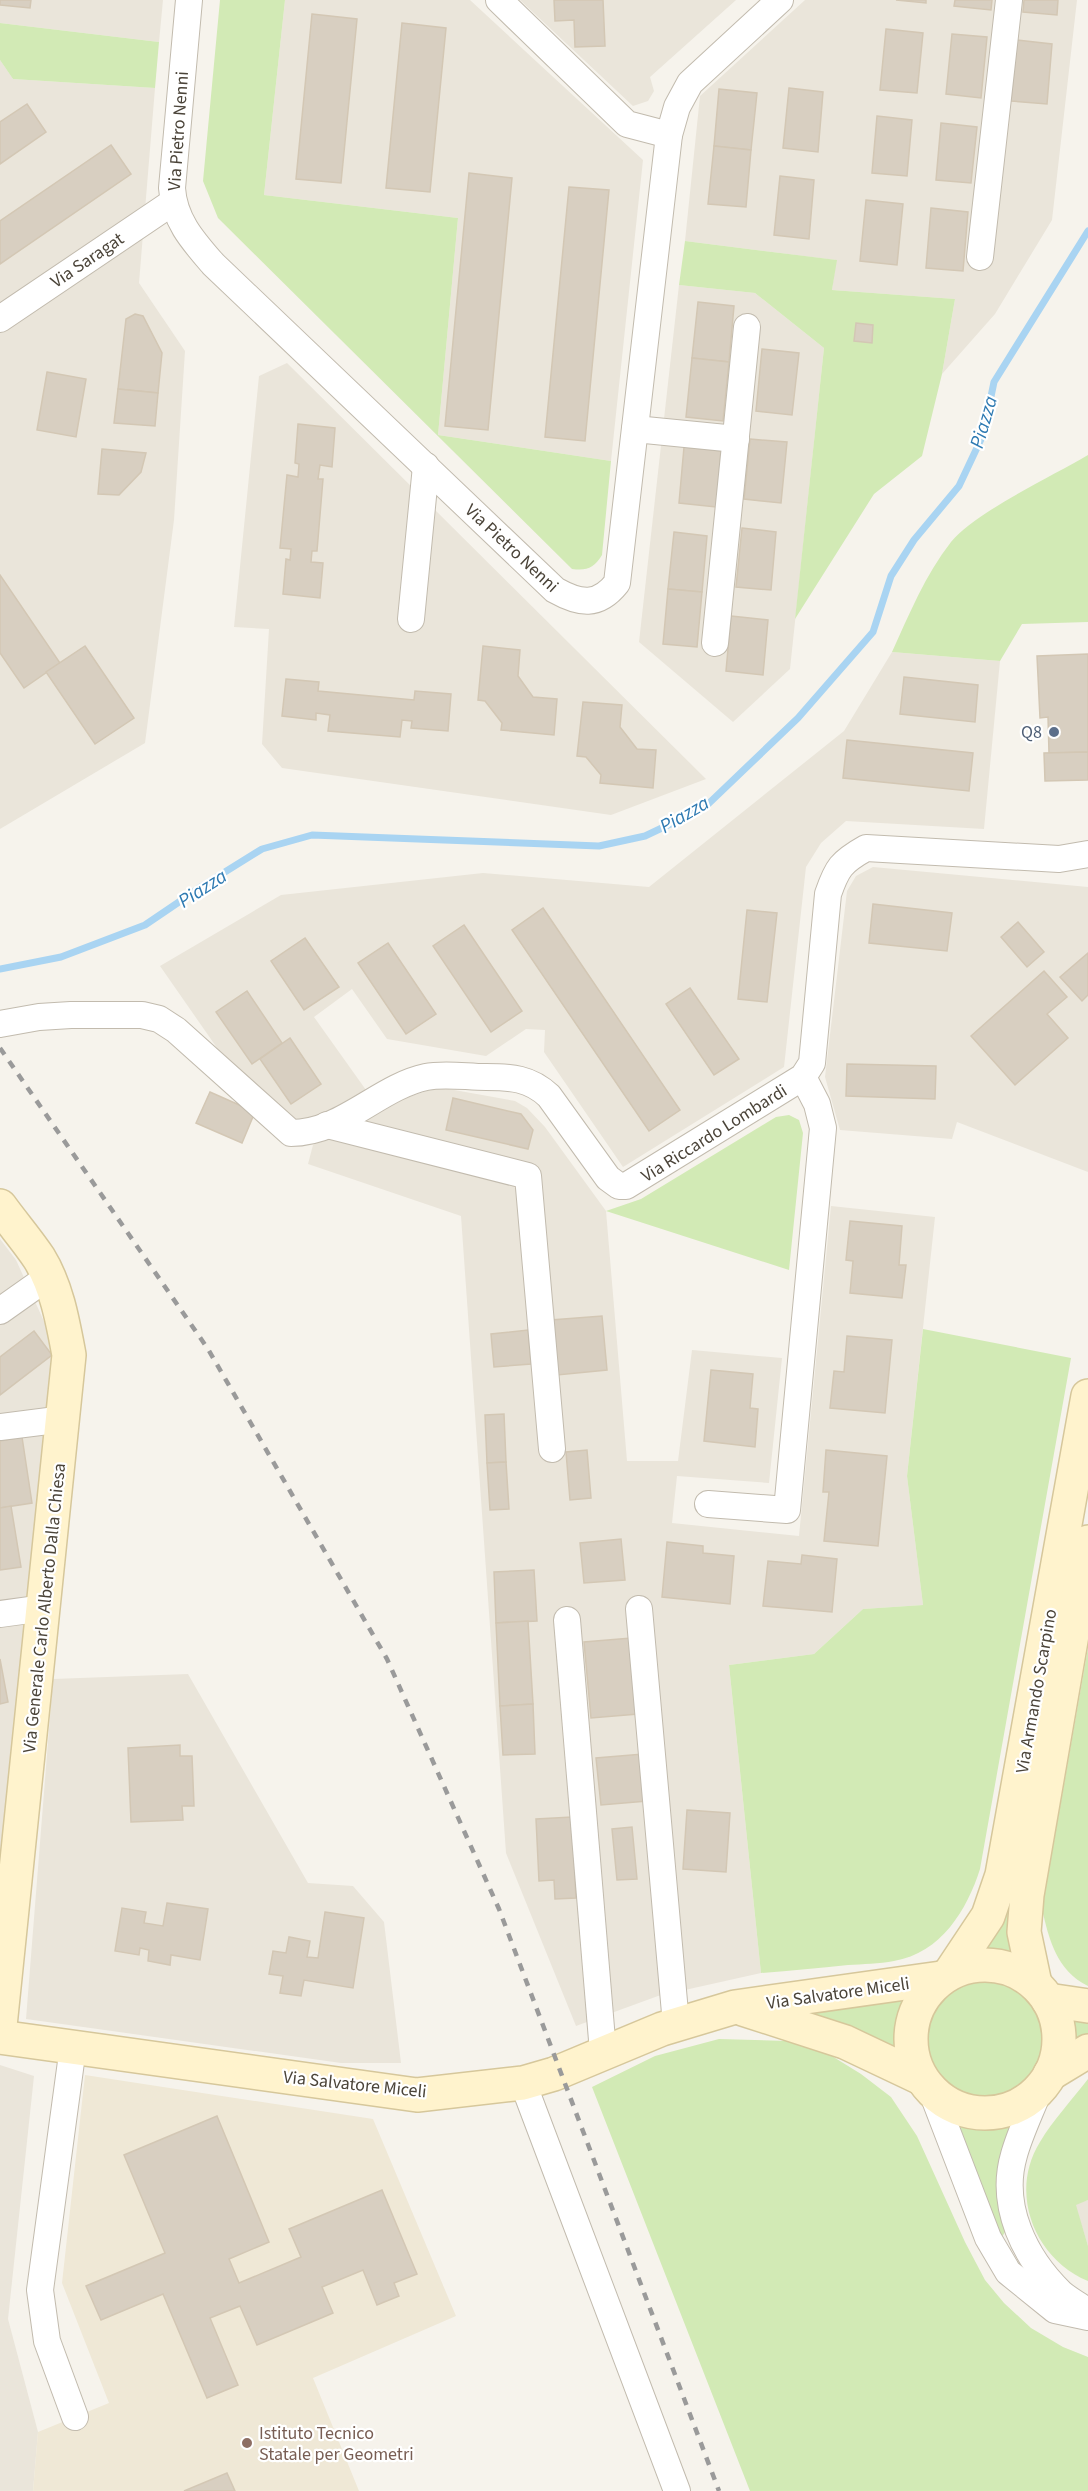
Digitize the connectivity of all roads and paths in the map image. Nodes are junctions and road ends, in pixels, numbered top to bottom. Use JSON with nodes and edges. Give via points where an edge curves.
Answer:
{"nodes":[{"id":1,"x":189,"y":0,"type":"edge"},
{"id":2,"x":499,"y":0,"type":"edge"},
{"id":3,"x":780,"y":0,"type":"edge"},
{"id":4,"x":1009,"y":0,"type":"edge"},
{"id":5,"x":669,"y":135,"type":"junction"},
{"id":6,"x":173,"y":202,"type":"junction"},
{"id":7,"x":980,"y":257,"type":"dead end"},
{"id":8,"x":0,"y":319,"type":"edge"},
{"id":9,"x":747,"y":327,"type":"dead end"},
{"id":10,"x":635,"y":429,"type":"junction"},
{"id":11,"x":736,"y":439,"type":"junction"},
{"id":12,"x":426,"y":466,"type":"junction"},
{"id":13,"x":411,"y":619,"type":"dead end"},
{"id":14,"x":715,"y":643,"type":"dead end"},
{"id":15,"x":1088,"y":854,"type":"edge"},
{"id":16,"x":1059,"y":859,"type":"junction"},
{"id":17,"x":1088,"y":868,"type":"edge"},
{"id":18,"x":0,"y":1024,"type":"edge"},
{"id":19,"x":803,"y":1077,"type":"junction"},
{"id":20,"x":327,"y":1125,"type":"junction"},
{"id":21,"x":0,"y":1206,"type":"edge"},
{"id":22,"x":48,"y":1277,"type":"junction"},
{"id":23,"x":0,"y":1311,"type":"edge"},
{"id":24,"x":1088,"y":1396,"type":"edge"},
{"id":25,"x":64,"y":1419,"type":"junction"},
{"id":26,"x":0,"y":1427,"type":"edge"},
{"id":27,"x":552,"y":1449,"type":"dead end"},
{"id":28,"x":708,"y":1504,"type":"dead end"},
{"id":29,"x":1088,"y":1542,"type":"edge"},
{"id":30,"x":44,"y":1608,"type":"junction"},
{"id":31,"x":639,"y":1609,"type":"dead end"},
{"id":32,"x":0,"y":1614,"type":"edge"},
{"id":33,"x":567,"y":1620,"type":"dead end"},
{"id":34,"x":946,"y":1976,"type":"junction"},
{"id":35,"x":1042,"y":1992,"type":"junction"},
{"id":36,"x":1088,"y":2006,"type":"edge"},
{"id":37,"x":735,"y":2007,"type":"junction"},
{"id":38,"x":676,"y":2024,"type":"junction"},
{"id":39,"x":0,"y":2026,"type":"edge"},
{"id":40,"x":0,"y":2037,"type":"edge"},
{"id":41,"x":72,"y":2047,"type":"junction"},
{"id":42,"x":1088,"y":2051,"type":"edge"},
{"id":43,"x":603,"y":2052,"type":"junction"},
{"id":44,"x":1045,"y":2082,"type":"junction"},
{"id":45,"x":523,"y":2083,"type":"junction"},
{"id":46,"x":927,"y":2085,"type":"junction"},
{"id":47,"x":1088,"y":2312,"type":"edge"},
{"id":48,"x":1088,"y":2317,"type":"edge"},
{"id":49,"x":75,"y":2417,"type":"dead end"},
{"id":50,"x":677,"y":2491,"type":"edge"}],
"edges":[{"from":1,"to":6,"type":"street","name":"Via Pietro Nenni"},
{"from":2,"to":5,"type":"street","via":[[627,124]]},
{"from":3,"to":5,"type":"street","name":"Via Pietro Nenni","via":[[690,83],[677,106]]},
{"from":4,"to":7,"type":"street"},
{"from":5,"to":10,"type":"street","name":"Via Pietro Nenni"},
{"from":6,"to":8,"type":"street","name":"Via Saragat"},
{"from":6,"to":12,"type":"street","name":"Via Pietro Nenni","via":[[190,238],[213,264]]},
{"from":9,"to":11,"type":"street"},
{"from":10,"to":11,"type":"street"},
{"from":10,"to":12,"type":"street","name":"Via Pietro Nenni","via":[[617,583],[606,596],[591,600],[574,601],[555,590]]},
{"from":11,"to":14,"type":"street"},
{"from":12,"to":13,"type":"street"},
{"from":15,"to":16,"type":"street","name":"Via Riccardo Lombardi"},
{"from":16,"to":17,"type":"street","name":"Via Riccardo Lombardi"},
{"from":16,"to":19,"type":"street","name":"Via Riccardo Lombardi","via":[[866,848],[837,868],[828,894],[812,1063]]},
{"from":18,"to":20,"type":"street","name":"Via Riccardo Lombardi","via":[[71,1015],[142,1015],[159,1019],[283,1128],[302,1133]]},
{"from":19,"to":20,"type":"street","name":"Via Riccardo Lombardi","via":[[626,1186],[608,1178],[549,1096],[519,1078],[426,1077]]},
{"from":19,"to":28,"type":"street","via":[[817,1104],[823,1128],[787,1510]]},
{"from":20,"to":27,"type":"street","via":[[528,1176]]},
{"from":21,"to":22,"type":"street","name":"Via Generale Carlo Alberto Dalla Chiesa"},
{"from":22,"to":23,"type":"street"},
{"from":22,"to":25,"type":"street","name":"Via Generale Carlo Alberto Dalla Chiesa","via":[[69,1355]]},
{"from":24,"to":34,"type":"street","name":"Via Armando Scarpino","via":[[1002,1875],[988,1916]]},
{"from":25,"to":26,"type":"street"},
{"from":25,"to":30,"type":"street","name":"Via Generale Carlo Alberto Dalla Chiesa"},
{"from":29,"to":35,"type":"street","name":"Via Armando Scarpino","via":[[1027,1895],[1024,1932]]},
{"from":30,"to":32,"type":"street"},
{"from":30,"to":39,"type":"street","name":"Via Generale Carlo Alberto Dalla Chiesa"},
{"from":31,"to":38,"type":"street"},
{"from":33,"to":43,"type":"street"},
{"from":34,"to":35,"type":"street","via":[[972,1966],[995,1965],[1016,1972]]},
{"from":34,"to":37,"type":"street","name":"Via Salvatore Miceli"},
{"from":34,"to":46,"type":"street","via":[[926,1994],[910,2035],[913,2058]]},
{"from":35,"to":36,"type":"street"},
{"from":35,"to":44,"type":"street","via":[[1058,2029],[1059,2044]]},
{"from":37,"to":38,"type":"street","name":"Via Salvatore Miceli"},
{"from":37,"to":46,"type":"street","name":"Via Salvatore Miceli","via":[[845,2042]]},
{"from":38,"to":43,"type":"street","name":"Via Salvatore Miceli"},
{"from":40,"to":41,"type":"street","name":"Via Salvatore Miceli"},
{"from":41,"to":45,"type":"street","name":"Via Salvatore Miceli","via":[[417,2095]]},
{"from":41,"to":49,"type":"street","via":[[40,2290],[47,2341]]},
{"from":42,"to":44,"type":"street"},
{"from":43,"to":45,"type":"street","name":"Via Salvatore Miceli"},
{"from":44,"to":46,"type":"street","via":[[1020,2105],[998,2113],[974,2113],[951,2106]]},
{"from":44,"to":47,"type":"street","via":[[1013,2156],[1010,2193],[1015,2225],[1032,2258],[1062,2293]]},
{"from":45,"to":50,"type":"street"},
{"from":46,"to":48,"type":"street","via":[[988,2238],[1008,2272],[1055,2310]]}]}
